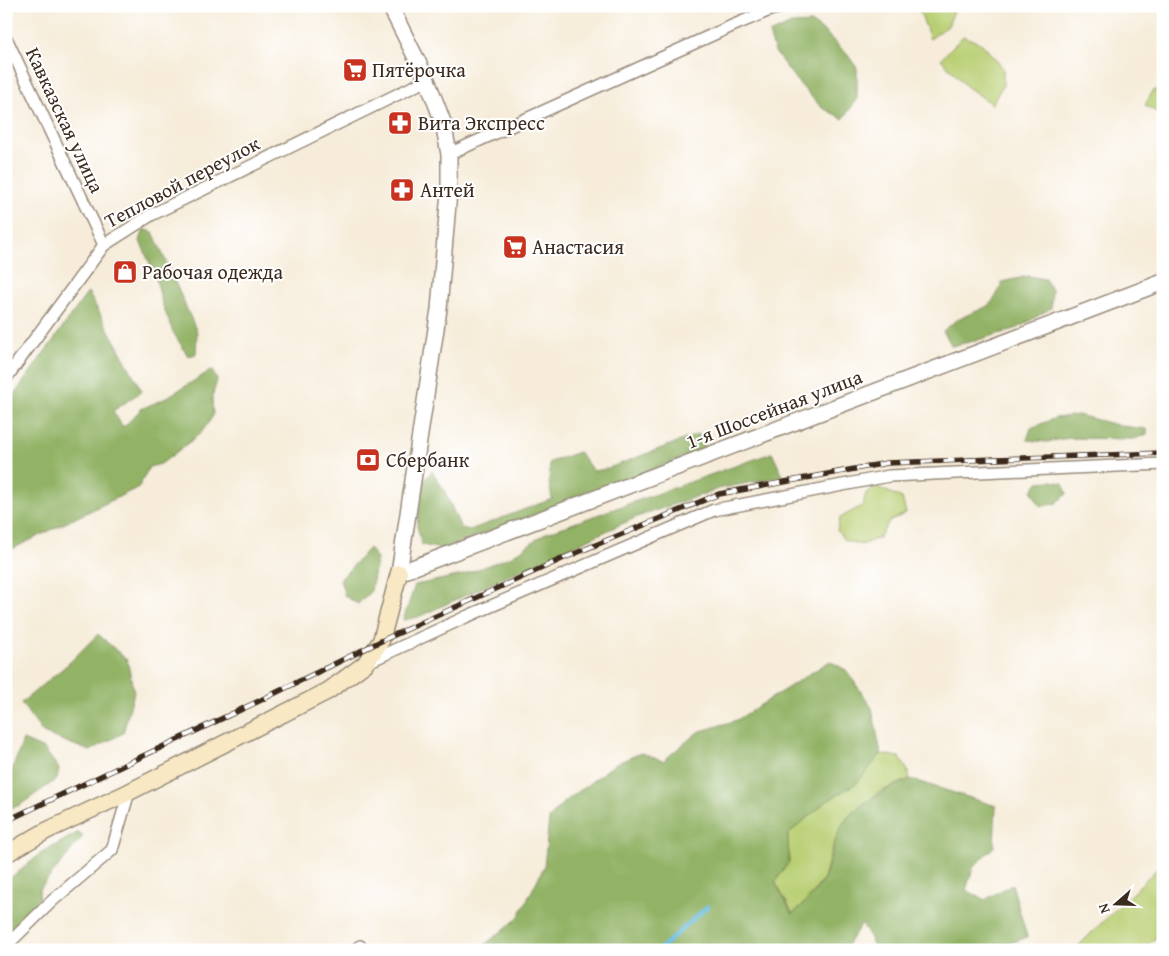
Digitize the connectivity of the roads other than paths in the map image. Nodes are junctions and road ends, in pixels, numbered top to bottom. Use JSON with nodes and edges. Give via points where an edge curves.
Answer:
{"nodes":[{"id":1,"x":390,"y":6,"type":"edge"},
{"id":2,"x":780,"y":6,"type":"edge"},
{"id":3,"x":6,"y":38,"type":"edge"},
{"id":4,"x":427,"y":80,"type":"junction"},
{"id":5,"x":449,"y":154,"type":"junction"},
{"id":6,"x":104,"y":245,"type":"junction"},
{"id":7,"x":1163,"y":282,"type":"edge"},
{"id":8,"x":6,"y":378,"type":"edge"},
{"id":9,"x":1163,"y":464,"type":"edge"},
{"id":10,"x":399,"y":573,"type":"junction"},
{"id":11,"x":365,"y":664,"type":"junction"},
{"id":12,"x":129,"y":792,"type":"junction"},
{"id":13,"x":6,"y":854,"type":"edge"},
{"id":14,"x":6,"y":946,"type":"edge"}],
"edges":[{"from":1,"to":4,"type":"street"},
{"from":2,"to":5,"type":"street"},
{"from":3,"to":6,"type":"street","name":"Кавказская улица"},
{"from":4,"to":5,"type":"street"},
{"from":4,"to":6,"type":"street","name":"Тепловой переулок","via":[[151,215]]},
{"from":5,"to":10,"type":"street","via":[[449,199],[439,309]]},
{"from":6,"to":8,"type":"street","name":"Тепловой переулок"},
{"from":7,"to":10,"type":"street","name":"1-я Шоссейная улица"},
{"from":9,"to":11,"type":"street","via":[[889,476],[714,510]]},
{"from":10,"to":11,"type":"main road","via":[[381,642]]},
{"from":11,"to":12,"type":"main road","via":[[328,691]]},
{"from":12,"to":13,"type":"main road","via":[[46,831]]},
{"from":12,"to":14,"type":"street","via":[[112,850]]}]}
